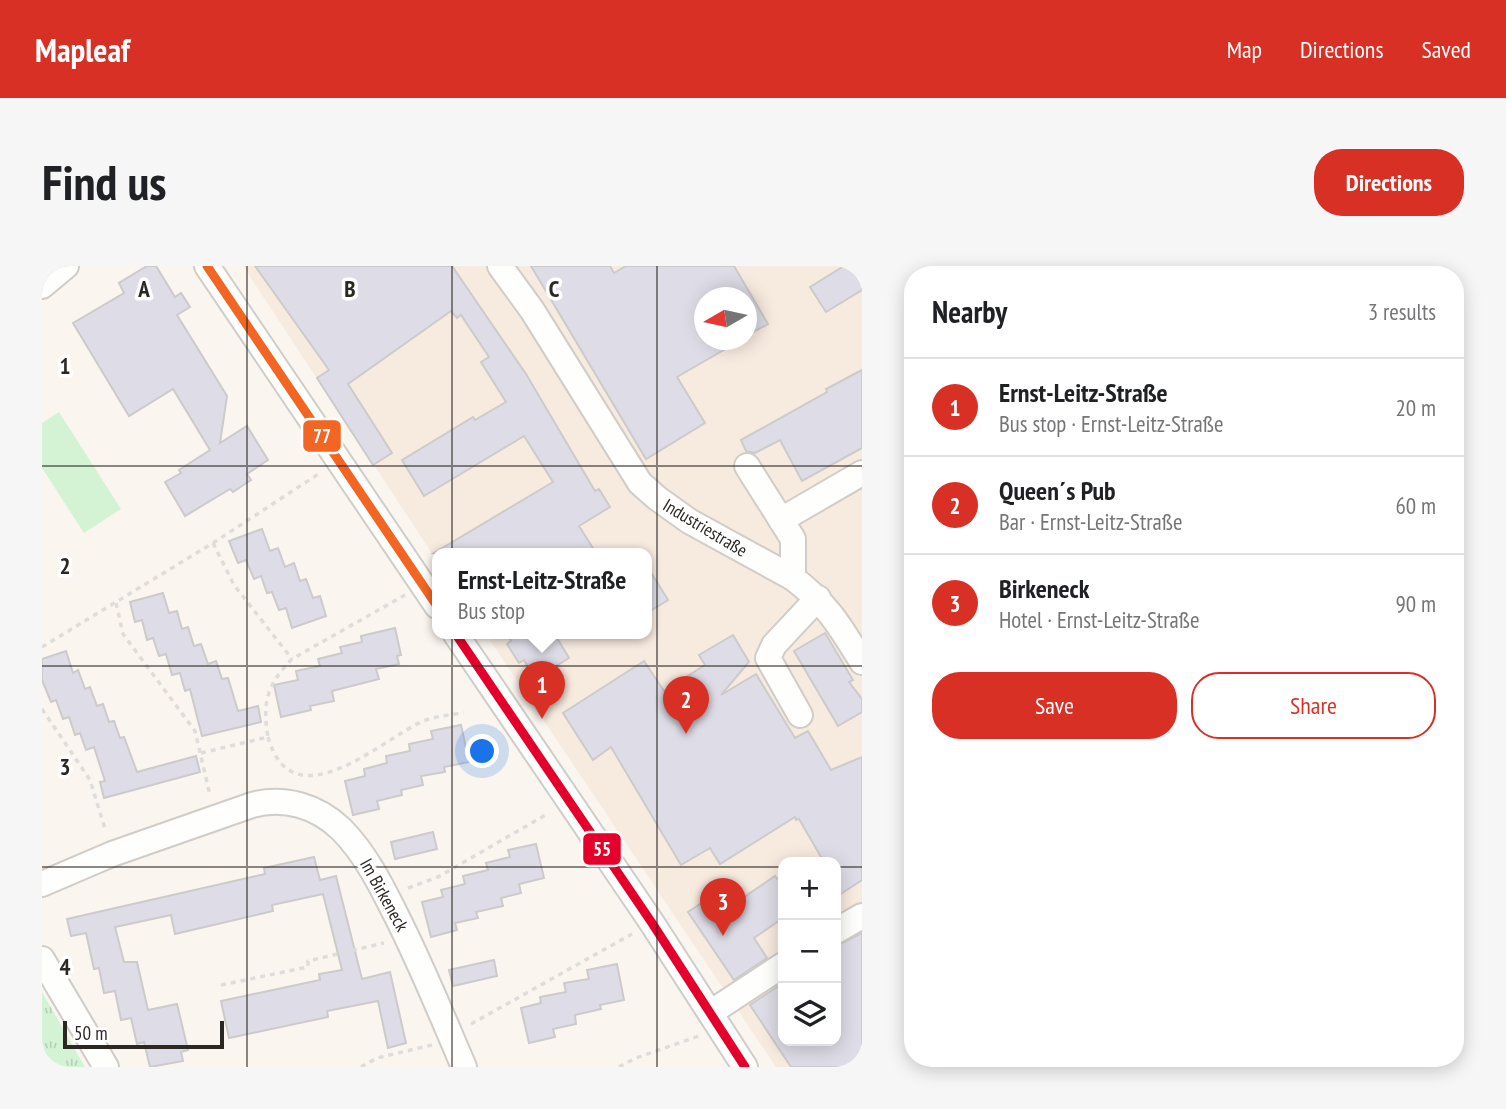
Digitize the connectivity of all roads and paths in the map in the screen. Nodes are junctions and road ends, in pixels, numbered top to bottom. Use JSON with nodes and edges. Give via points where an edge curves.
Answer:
{"nodes":[{"id":1,"x":66,"y":266,"type":"edge"},
{"id":2,"x":207,"y":266,"type":"edge"},
{"id":3,"x":500,"y":266,"type":"edge"},
{"id":4,"x":42,"y":286,"type":"edge"},
{"id":5,"x":340,"y":461,"type":"junction"},
{"id":6,"x":747,"y":466,"type":"dead end"},
{"id":7,"x":862,"y":473,"type":"edge"},
{"id":8,"x":781,"y":520,"type":"junction"},
{"id":9,"x":213,"y":542,"type":"junction"},
{"id":10,"x":793,"y":578,"type":"junction"},
{"id":11,"x":422,"y":585,"type":"junction"},
{"id":12,"x":818,"y":598,"type":"junction"},
{"id":13,"x":432,"y":600,"type":"edge"},
{"id":14,"x":116,"y":603,"type":"junction"},
{"id":15,"x":459,"y":639,"type":"edge"},
{"id":16,"x":858,"y":645,"type":"edge"},
{"id":17,"x":42,"y":647,"type":"edge"},
{"id":18,"x":292,"y":659,"type":"junction"},
{"id":19,"x":42,"y":709,"type":"edge"},
{"id":20,"x":464,"y":713,"type":"dead end"},
{"id":21,"x":800,"y":715,"type":"dead end"},
{"id":22,"x":268,"y":737,"type":"junction"},
{"id":23,"x":201,"y":753,"type":"junction"},
{"id":24,"x":569,"y":801,"type":"junction"},
{"id":25,"x":215,"y":817,"type":"junction"},
{"id":26,"x":112,"y":854,"type":"junction"},
{"id":27,"x":42,"y":884,"type":"edge"},
{"id":28,"x":386,"y":896,"type":"junction"},
{"id":29,"x":862,"y":916,"type":"edge"},
{"id":30,"x":652,"y":923,"type":"junction"},
{"id":31,"x":841,"y":928,"type":"edge"},
{"id":32,"x":407,"y":938,"type":"junction"},
{"id":33,"x":42,"y":959,"type":"edge"},
{"id":34,"x":778,"y":969,"type":"edge"},
{"id":35,"x":221,"y":985,"type":"dead end"},
{"id":36,"x":715,"y":1021,"type":"junction"},
{"id":37,"x":452,"y":1038,"type":"junction"},
{"id":38,"x":106,"y":1067,"type":"edge"},
{"id":39,"x":360,"y":1067,"type":"edge"},
{"id":40,"x":464,"y":1067,"type":"edge"},
{"id":41,"x":619,"y":1067,"type":"edge"},
{"id":42,"x":745,"y":1067,"type":"edge"}],
"edges":[{"from":1,"to":4,"type":"street"},
{"from":2,"to":5,"type":"street"},
{"from":3,"to":10,"type":"street","name":"Industriestraße","via":[[640,483],[689,521]]},
{"from":5,"to":9,"type":"path"},
{"from":5,"to":11,"type":"street"},
{"from":6,"to":8,"type":"street"},
{"from":7,"to":8,"type":"street"},
{"from":8,"to":10,"type":"street","via":[[793,539]]},
{"from":9,"to":14,"type":"path"},
{"from":9,"to":18,"type":"path","via":[[234,585]]},
{"from":10,"to":12,"type":"street","name":"Industriestraße"},
{"from":11,"to":13,"type":"street"},
{"from":11,"to":18,"type":"path"},
{"from":12,"to":16,"type":"street","name":"Industriestraße"},
{"from":12,"to":21,"type":"street","via":[[768,658]]},
{"from":14,"to":17,"type":"path"},
{"from":14,"to":23,"type":"path","via":[[123,634],[195,732]]},
{"from":15,"to":24,"type":"street"},
{"from":18,"to":22,"type":"path","via":[[269,689]]},
{"from":19,"to":26,"type":"path","via":[[90,780]]},
{"from":20,"to":22,"type":"path","via":[[428,719],[345,766],[317,776],[297,775],[288,769]]},
{"from":22,"to":23,"type":"path"},
{"from":23,"to":25,"type":"path"},
{"from":24,"to":28,"type":"path","via":[[438,877]]},
{"from":24,"to":30,"type":"street"},
{"from":25,"to":26,"type":"street","name":"Im Birkeneck"},
{"from":25,"to":28,"type":"street","name":"Im Birkeneck","via":[[263,802],[290,802],[308,808],[341,829]]},
{"from":26,"to":27,"type":"street","name":"Im Birkeneck"},
{"from":28,"to":32,"type":"street","name":"Im Birkeneck"},
{"from":29,"to":31,"type":"street"},
{"from":30,"to":36,"type":"street"},
{"from":30,"to":37,"type":"path"},
{"from":32,"to":35,"type":"path","via":[[308,961],[308,967]]},
{"from":32,"to":37,"type":"street","name":"Im Birkeneck"},
{"from":33,"to":38,"type":"street"},
{"from":34,"to":36,"type":"street"},
{"from":36,"to":41,"type":"path"},
{"from":36,"to":42,"type":"street"},
{"from":37,"to":39,"type":"path"},
{"from":37,"to":40,"type":"street","name":"Im Birkeneck"}]}
